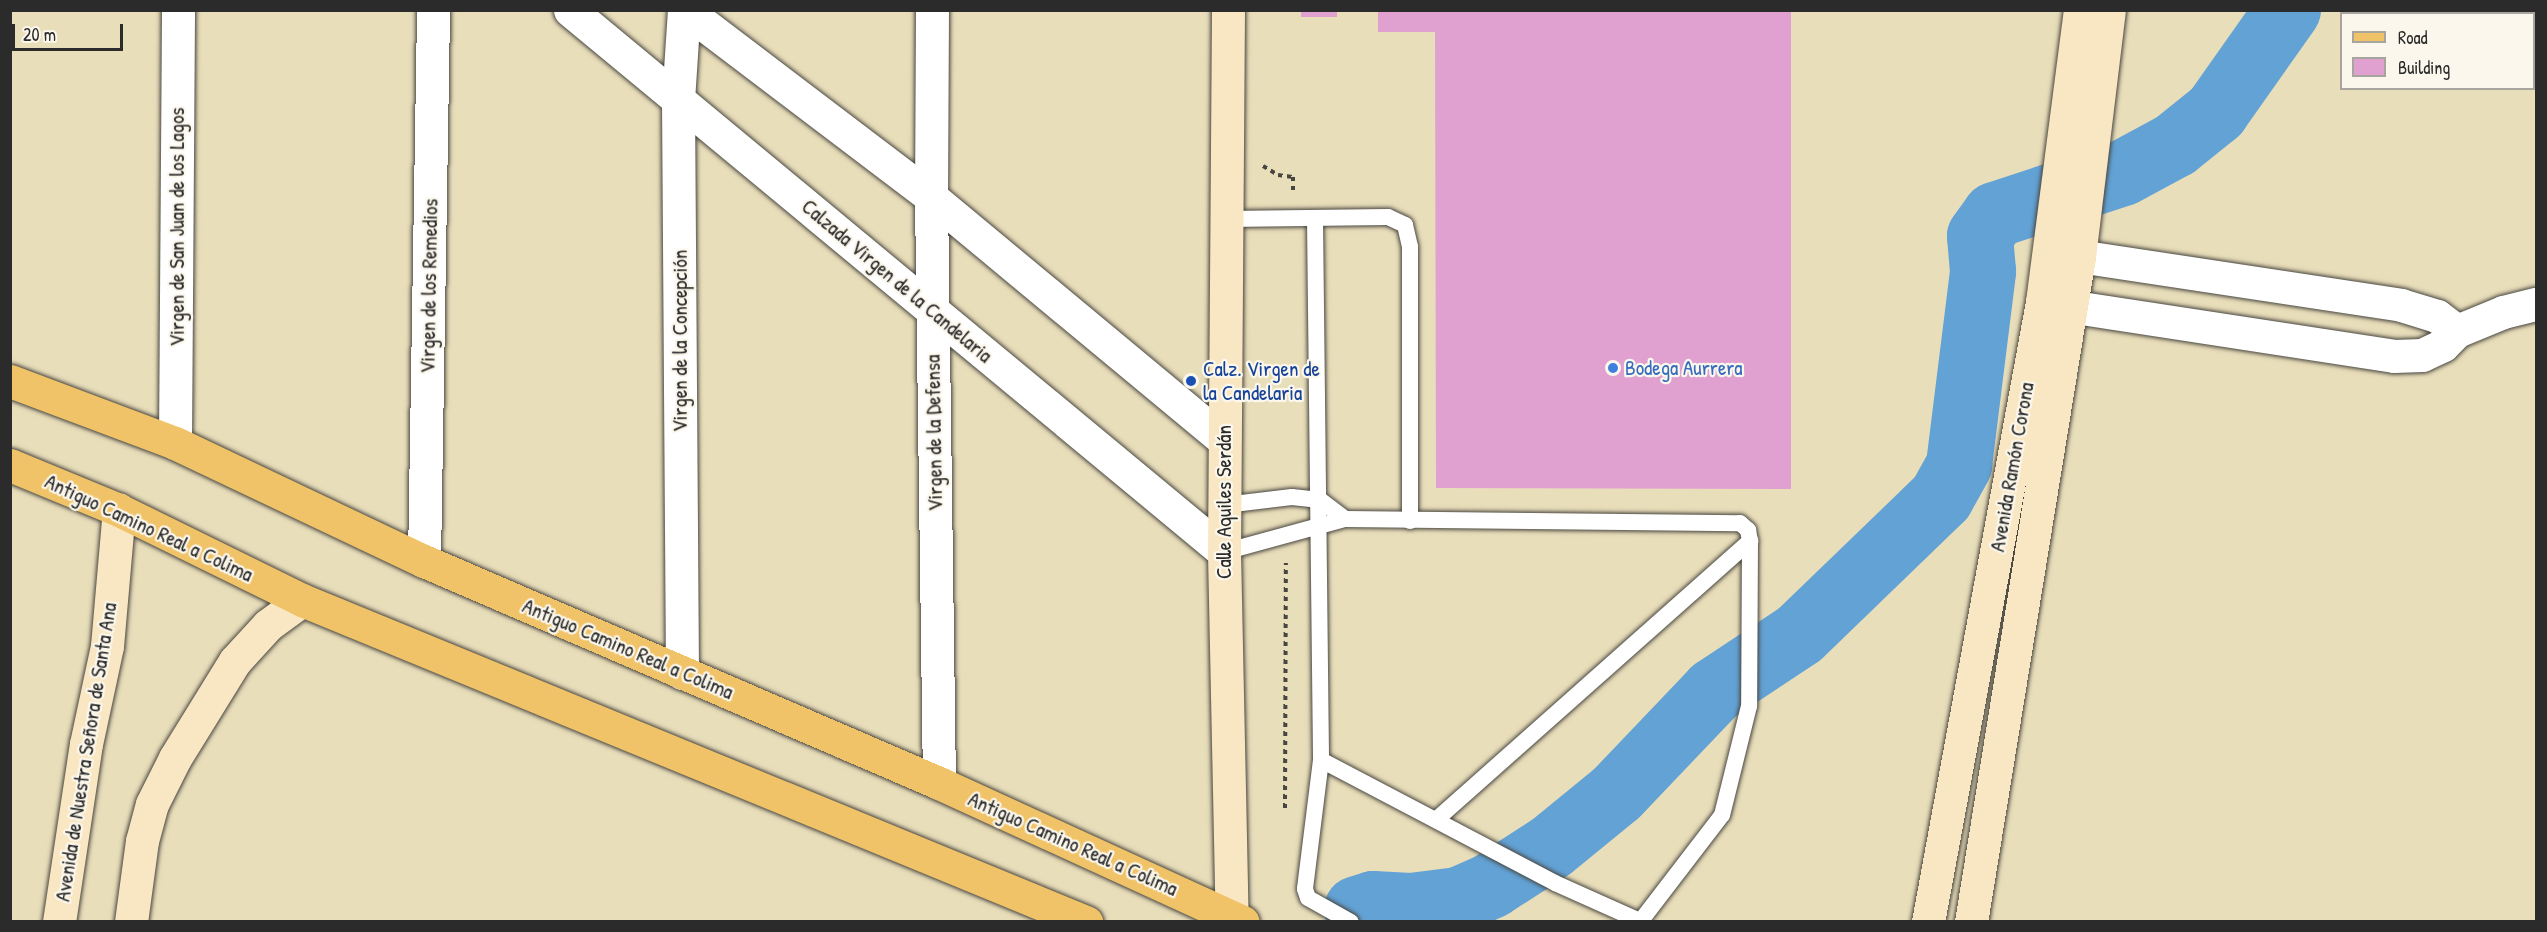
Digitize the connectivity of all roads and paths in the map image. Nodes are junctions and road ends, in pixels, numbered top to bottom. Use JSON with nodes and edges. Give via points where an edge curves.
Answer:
{"nodes":[{"id":1,"x":178,"y":10,"type":"edge"},
{"id":2,"x":433,"y":10,"type":"edge"},
{"id":3,"x":570,"y":10,"type":"edge"},
{"id":4,"x":685,"y":10,"type":"edge"},
{"id":5,"x":932,"y":10,"type":"edge"},
{"id":6,"x":1228,"y":10,"type":"edge"},
{"id":7,"x":2080,"y":10,"type":"edge"},
{"id":8,"x":2109,"y":10,"type":"edge"},
{"id":9,"x":678,"y":100,"type":"junction"},
{"id":10,"x":2081,"y":122,"type":"junction"},
{"id":11,"x":931,"y":197,"type":"junction"},
{"id":12,"x":1226,"y":219,"type":"junction"},
{"id":13,"x":1315,"y":219,"type":"junction"},
{"id":14,"x":2064,"y":254,"type":"junction"},
{"id":15,"x":2534,"y":300,"type":"edge"},
{"id":16,"x":2057,"y":305,"type":"junction"},
{"id":17,"x":932,"y":310,"type":"junction"},
{"id":18,"x":2457,"y":330,"type":"junction"},
{"id":19,"x":10,"y":381,"type":"edge"},
{"id":20,"x":1224,"y":440,"type":"junction"},
{"id":21,"x":175,"y":443,"type":"junction"},
{"id":22,"x":10,"y":465,"type":"edge"},
{"id":23,"x":1320,"y":500,"type":"junction"},
{"id":24,"x":1224,"y":505,"type":"junction"},
{"id":25,"x":119,"y":510,"type":"junction"},
{"id":26,"x":1345,"y":519,"type":"junction"},
{"id":27,"x":1410,"y":521,"type":"junction"},
{"id":28,"x":1321,"y":527,"type":"junction"},
{"id":29,"x":1750,"y":542,"type":"junction"},
{"id":30,"x":1224,"y":552,"type":"junction"},
{"id":31,"x":424,"y":561,"type":"junction"},
{"id":32,"x":302,"y":600,"type":"junction"},
{"id":33,"x":682,"y":673,"type":"junction"},
{"id":34,"x":1321,"y":760,"type":"junction"},
{"id":35,"x":939,"y":783,"type":"junction"},
{"id":36,"x":818,"y":811,"type":"junction"},
{"id":37,"x":1437,"y":819,"type":"junction"},
{"id":38,"x":1236,"y":920,"type":"edge"},
{"id":39,"x":59,"y":921,"type":"edge"},
{"id":40,"x":131,"y":921,"type":"edge"},
{"id":41,"x":1031,"y":921,"type":"edge"},
{"id":42,"x":1086,"y":921,"type":"edge"},
{"id":43,"x":1352,"y":921,"type":"edge"},
{"id":44,"x":1640,"y":921,"type":"edge"},
{"id":45,"x":1928,"y":921,"type":"edge"},
{"id":46,"x":1971,"y":921,"type":"edge"}],
"edges":[{"from":1,"to":21,"type":"street","name":"Virgen de San Juan de los Lagos"},
{"from":2,"to":31,"type":"street","name":"Virgen de los Remedios"},
{"from":3,"to":9,"type":"street","name":"Calzada Virgen de la Candelaria"},
{"from":4,"to":9,"type":"street","name":"Virgen de la Concepción"},
{"from":4,"to":11,"type":"street"},
{"from":5,"to":11,"type":"street","name":"Virgen de la Defensa"},
{"from":6,"to":12,"type":"street","name":"Calle Aquiles Serdán"},
{"from":7,"to":10,"type":"street","name":"Avenida Ramón Corona"},
{"from":8,"to":10,"type":"street","name":"Avenida Ramón Corona"},
{"from":9,"to":17,"type":"street","name":"Calzada Virgen de la Candelaria"},
{"from":9,"to":33,"type":"street","name":"Virgen de la Concepción"},
{"from":10,"to":14,"type":"street","name":"Avenida Ramón Corona"},
{"from":11,"to":17,"type":"street","name":"Virgen de la Defensa"},
{"from":11,"to":20,"type":"street"},
{"from":12,"to":13,"type":"lane"},
{"from":12,"to":20,"type":"street","name":"Calle Aquiles Serdán"},
{"from":13,"to":23,"type":"lane"},
{"from":13,"to":27,"type":"lane","via":[[1388,218],[1405,225],[1410,247]]},
{"from":14,"to":16,"type":"street","name":"Avenida Ramón Corona"},
{"from":14,"to":18,"type":"street","via":[[2401,305],[2437,316]]},
{"from":15,"to":18,"type":"street"},
{"from":16,"to":18,"type":"street","via":[[2394,356],[2422,355],[2443,345]]},
{"from":16,"to":45,"type":"street","name":"Avenida Ramón Corona"},
{"from":16,"to":46,"type":"street","name":"Avenida Ramón Corona"},
{"from":17,"to":30,"type":"street","name":"Calzada Virgen de la Candelaria"},
{"from":17,"to":35,"type":"street","name":"Virgen de la Defensa"},
{"from":19,"to":21,"type":"main road","name":"Antiguo Camino Real a Colima"},
{"from":20,"to":24,"type":"street","name":"Calle Aquiles Serdán"},
{"from":21,"to":31,"type":"main road","name":"Antiguo Camino Real a Colima"},
{"from":22,"to":25,"type":"main road","name":"Antiguo Camino Real a Colima"},
{"from":23,"to":24,"type":"lane","via":[[1268,498]]},
{"from":23,"to":26,"type":"lane"},
{"from":23,"to":28,"type":"lane"},
{"from":24,"to":30,"type":"street","name":"Calle Aquiles Serdán"},
{"from":25,"to":32,"type":"main road","name":"Antiguo Camino Real a Colima"},
{"from":25,"to":39,"type":"street","name":"Avenida de Nuestra Señora de Santa Ana","via":[[107,646],[77,794]]},
{"from":26,"to":27,"type":"lane"},
{"from":26,"to":28,"type":"lane"},
{"from":27,"to":29,"type":"lane","via":[[1736,521],[1748,531]]},
{"from":28,"to":30,"type":"lane"},
{"from":28,"to":34,"type":"lane"},
{"from":29,"to":37,"type":"lane"},
{"from":29,"to":44,"type":"lane","via":[[1749,706],[1722,815]]},
{"from":30,"to":38,"type":"street","name":"Calle Aquiles Serdán"},
{"from":31,"to":33,"type":"main road","name":"Antiguo Camino Real a Colima"},
{"from":32,"to":36,"type":"main road","name":"Antiguo Camino Real a Colima"},
{"from":32,"to":40,"type":"street","via":[[268,625],[235,661],[175,758],[152,804],[142,841]]},
{"from":33,"to":35,"type":"main road","name":"Antiguo Camino Real a Colima"},
{"from":34,"to":37,"type":"lane"},
{"from":34,"to":43,"type":"lane","via":[[1306,893]]},
{"from":35,"to":38,"type":"main road","name":"Antiguo Camino Real a Colima"},
{"from":36,"to":41,"type":"main road"},
{"from":36,"to":42,"type":"main road","name":"Antiguo Camino Real a Colima"},
{"from":37,"to":44,"type":"lane","via":[[1555,883]]}]}
